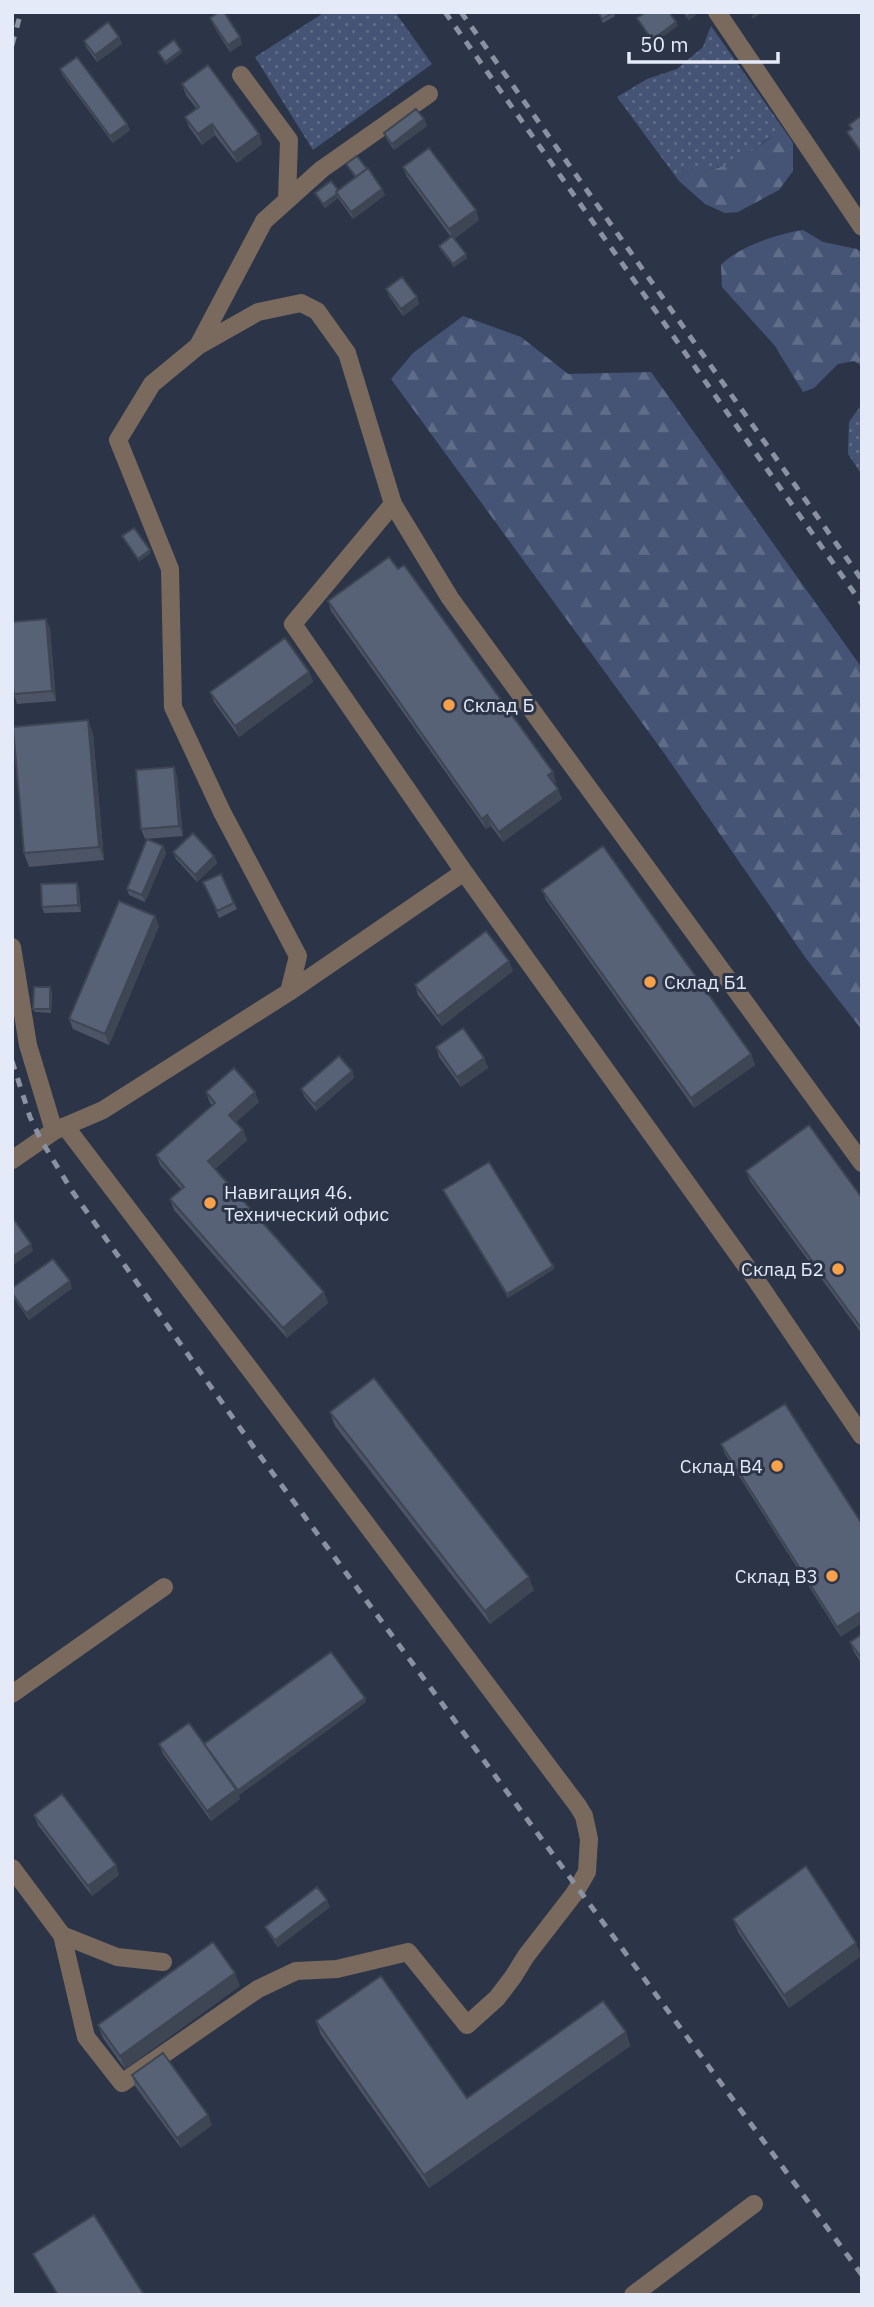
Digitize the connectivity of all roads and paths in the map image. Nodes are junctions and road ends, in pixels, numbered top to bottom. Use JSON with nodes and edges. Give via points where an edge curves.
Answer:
{"nodes":[{"id":1,"x":717,"y":12,"type":"edge"},
{"id":2,"x":241,"y":75,"type":"dead end"},
{"id":3,"x":429,"y":94,"type":"dead end"},
{"id":4,"x":287,"y":200,"type":"junction"},
{"id":5,"x":862,"y":226,"type":"edge"},
{"id":6,"x":198,"y":346,"type":"junction"},
{"id":7,"x":393,"y":504,"type":"junction"},
{"id":8,"x":464,"y":872,"type":"junction"},
{"id":9,"x":12,"y":947,"type":"edge"},
{"id":10,"x":289,"y":992,"type":"junction"},
{"id":11,"x":60,"y":1129,"type":"junction"},
{"id":12,"x":12,"y":1160,"type":"edge"},
{"id":13,"x":862,"y":1163,"type":"edge"},
{"id":14,"x":862,"y":1436,"type":"edge"},
{"id":15,"x":164,"y":1587,"type":"dead end"},
{"id":16,"x":12,"y":1694,"type":"edge"},
{"id":17,"x":12,"y":1868,"type":"edge"},
{"id":18,"x":62,"y":1935,"type":"junction"},
{"id":19,"x":163,"y":1962,"type":"dead end"},
{"id":20,"x":754,"y":2203,"type":"dead end"},
{"id":21,"x":633,"y":2295,"type":"edge"}],
"edges":[{"from":1,"to":5,"type":"street"},
{"from":2,"to":4,"type":"street","via":[[289,140]]},
{"from":3,"to":4,"type":"street","via":[[322,169]]},
{"from":4,"to":6,"type":"street","via":[[264,220]]},
{"from":6,"to":7,"type":"street","via":[[258,312],[301,303],[317,310],[347,353]]},
{"from":6,"to":10,"type":"street","via":[[152,384],[118,440],[170,569],[173,707],[298,956]]},
{"from":7,"to":8,"type":"street","via":[[293,624]]},
{"from":7,"to":13,"type":"street","via":[[450,598]]},
{"from":8,"to":10,"type":"street"},
{"from":8,"to":14,"type":"street"},
{"from":9,"to":11,"type":"street","via":[[28,1045]]},
{"from":10,"to":11,"type":"street","via":[[103,1110]]},
{"from":11,"to":12,"type":"street"},
{"from":11,"to":18,"type":"street","via":[[249,1368],[578,1806],[587,1826],[590,1851],[587,1872],[574,1894],[497,1997],[467,2025],[408,1951],[337,1969],[296,1971],[258,1989],[122,2083],[86,2036]]},
{"from":15,"to":16,"type":"street"},
{"from":17,"to":18,"type":"street"},
{"from":18,"to":19,"type":"street","via":[[117,1957]]},
{"from":20,"to":21,"type":"street"}]}
